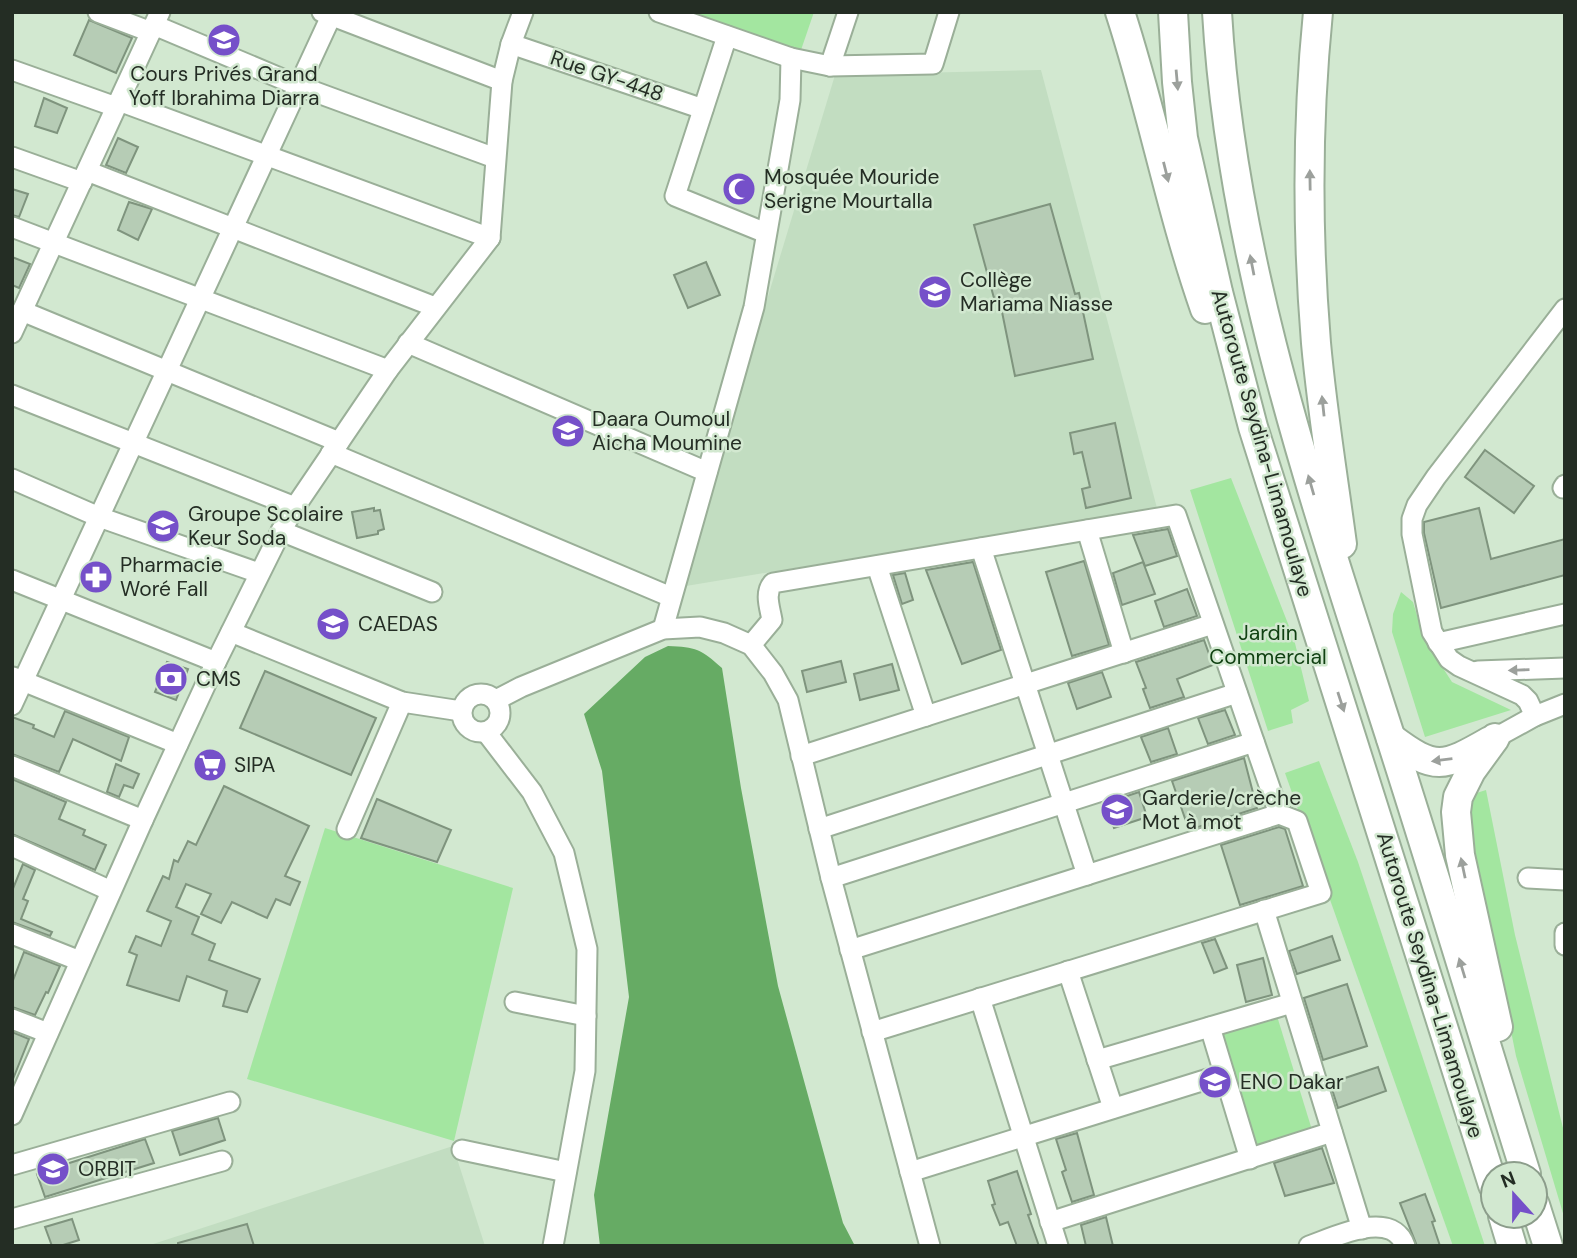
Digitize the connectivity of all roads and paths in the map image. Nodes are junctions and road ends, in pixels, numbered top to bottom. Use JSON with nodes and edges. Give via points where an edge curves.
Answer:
{"nodes":[{"id":1,"x":98,"y":12,"type":"edge"},
{"id":2,"x":659,"y":12,"type":"edge"},
{"id":3,"x":848,"y":12,"type":"edge"},
{"id":4,"x":949,"y":12,"type":"edge"},
{"id":5,"x":1120,"y":12,"type":"edge"},
{"id":6,"x":1173,"y":12,"type":"edge"},
{"id":7,"x":1217,"y":12,"type":"edge"},
{"id":8,"x":1318,"y":12,"type":"edge"},
{"id":9,"x":519,"y":13,"type":"edge"},
{"id":10,"x":329,"y":14,"type":"edge"},
{"id":11,"x":155,"y":23,"type":"edge"},
{"id":12,"x":727,"y":36,"type":"junction"},
{"id":13,"x":511,"y":44,"type":"junction"},
{"id":14,"x":791,"y":58,"type":"junction"},
{"id":15,"x":830,"y":66,"type":"junction"},
{"id":16,"x":12,"y":70,"type":"edge"},
{"id":17,"x":502,"y":81,"type":"junction"},
{"id":18,"x":299,"y":86,"type":"junction"},
{"id":19,"x":118,"y":104,"type":"junction"},
{"id":20,"x":703,"y":109,"type":"junction"},
{"id":21,"x":267,"y":156,"type":"junction"},
{"id":22,"x":12,"y":157,"type":"edge"},
{"id":23,"x":495,"y":158,"type":"junction"},
{"id":24,"x":84,"y":176,"type":"junction"},
{"id":25,"x":12,"y":227,"type":"edge"},
{"id":26,"x":233,"y":228,"type":"junction"},
{"id":27,"x":766,"y":233,"type":"junction"},
{"id":28,"x":490,"y":238,"type":"junction"},
{"id":29,"x":54,"y":243,"type":"junction"},
{"id":30,"x":200,"y":299,"type":"junction"},
{"id":31,"x":20,"y":306,"type":"edge"},
{"id":32,"x":435,"y":307,"type":"junction"},
{"id":33,"x":1565,"y":309,"type":"edge"},
{"id":34,"x":12,"y":333,"type":"edge"},
{"id":35,"x":408,"y":343,"type":"junction"},
{"id":36,"x":388,"y":370,"type":"junction"},
{"id":37,"x":167,"y":371,"type":"junction"},
{"id":38,"x":12,"y":395,"type":"edge"},
{"id":39,"x":1253,"y":427,"type":"junction"},
{"id":40,"x":133,"y":443,"type":"junction"},
{"id":41,"x":335,"y":447,"type":"junction"},
{"id":42,"x":707,"y":472,"type":"junction"},
{"id":43,"x":12,"y":479,"type":"edge"},
{"id":44,"x":295,"y":507,"type":"junction"},
{"id":45,"x":99,"y":517,"type":"junction"},
{"id":46,"x":1087,"y":530,"type":"junction"},
{"id":47,"x":281,"y":531,"type":"junction"},
{"id":48,"x":981,"y":548,"type":"junction"},
{"id":49,"x":877,"y":566,"type":"junction"},
{"id":50,"x":259,"y":573,"type":"junction"},
{"id":51,"x":12,"y":580,"type":"edge"},
{"id":52,"x":432,"y":592,"type":"dead end"},
{"id":53,"x":671,"y":597,"type":"junction"},
{"id":54,"x":61,"y":600,"type":"junction"},
{"id":55,"x":1565,"y":614,"type":"edge"},
{"id":56,"x":1213,"y":624,"type":"junction"},
{"id":57,"x":663,"y":629,"type":"junction"},
{"id":58,"x":231,"y":632,"type":"junction"},
{"id":59,"x":1360,"y":643,"type":"junction"},
{"id":60,"x":1438,"y":643,"type":"junction"},
{"id":61,"x":751,"y":645,"type":"junction"},
{"id":62,"x":1124,"y":653,"type":"junction"},
{"id":63,"x":216,"y":662,"type":"junction"},
{"id":64,"x":1565,"y":668,"type":"edge"},
{"id":65,"x":1473,"y":671,"type":"junction"},
{"id":66,"x":18,"y":679,"type":"edge"},
{"id":67,"x":1025,"y":684,"type":"junction"},
{"id":68,"x":1237,"y":693,"type":"junction"},
{"id":69,"x":495,"y":700,"type":"junction"},
{"id":70,"x":402,"y":702,"type":"junction"},
{"id":71,"x":1565,"y":704,"type":"edge"},
{"id":72,"x":12,"y":705,"type":"edge"},
{"id":73,"x":461,"y":711,"type":"junction"},
{"id":74,"x":926,"y":716,"type":"junction"},
{"id":75,"x":1535,"y":716,"type":"junction"},
{"id":76,"x":486,"y":732,"type":"junction"},
{"id":77,"x":1391,"y":738,"type":"junction"},
{"id":78,"x":1495,"y":738,"type":"junction"},
{"id":79,"x":1254,"y":742,"type":"junction"},
{"id":80,"x":178,"y":744,"type":"junction"},
{"id":81,"x":1048,"y":754,"type":"junction"},
{"id":82,"x":801,"y":756,"type":"junction"},
{"id":83,"x":12,"y":766,"type":"edge"},
{"id":84,"x":1063,"y":803,"type":"junction"},
{"id":85,"x":1279,"y":814,"type":"junction"},
{"id":86,"x":143,"y":820,"type":"junction"},
{"id":87,"x":347,"y":829,"type":"dead end"},
{"id":88,"x":819,"y":829,"type":"junction"},
{"id":89,"x":12,"y":846,"type":"edge"},
{"id":90,"x":1087,"y":875,"type":"junction"},
{"id":91,"x":831,"y":878,"type":"junction"},
{"id":92,"x":1528,"y":878,"type":"dead end"},
{"id":93,"x":1565,"y":880,"type":"edge"},
{"id":94,"x":111,"y":891,"type":"junction"},
{"id":95,"x":1264,"y":910,"type":"junction"},
{"id":96,"x":1565,"y":933,"type":"edge"},
{"id":97,"x":12,"y":934,"type":"edge"},
{"id":98,"x":1565,"y":945,"type":"edge"},
{"id":99,"x":850,"y":950,"type":"junction"},
{"id":100,"x":80,"y":961,"type":"junction"},
{"id":101,"x":1068,"y":971,"type":"junction"},
{"id":102,"x":980,"y":998,"type":"junction"},
{"id":103,"x":515,"y":1002,"type":"dead end"},
{"id":104,"x":1292,"y":1003,"type":"junction"},
{"id":105,"x":586,"y":1016,"type":"junction"},
{"id":106,"x":12,"y":1019,"type":"edge"},
{"id":107,"x":1210,"y":1027,"type":"junction"},
{"id":108,"x":872,"y":1032,"type":"junction"},
{"id":109,"x":48,"y":1034,"type":"junction"},
{"id":110,"x":1097,"y":1060,"type":"junction"},
{"id":111,"x":1224,"y":1073,"type":"junction"},
{"id":112,"x":230,"y":1102,"type":"dead end"},
{"id":113,"x":1113,"y":1108,"type":"junction"},
{"id":114,"x":13,"y":1111,"type":"edge"},
{"id":115,"x":1332,"y":1132,"type":"junction"},
{"id":116,"x":1023,"y":1136,"type":"junction"},
{"id":117,"x":462,"y":1150,"type":"dead end"},
{"id":118,"x":1250,"y":1159,"type":"junction"},
{"id":119,"x":1485,"y":1160,"type":"edge"},
{"id":120,"x":1523,"y":1160,"type":"edge"},
{"id":121,"x":1525,"y":1160,"type":"edge"},
{"id":122,"x":222,"y":1161,"type":"dead end"},
{"id":123,"x":12,"y":1165,"type":"edge"},
{"id":124,"x":566,"y":1172,"type":"junction"},
{"id":125,"x":910,"y":1172,"type":"junction"},
{"id":126,"x":12,"y":1219,"type":"edge"},
{"id":127,"x":1050,"y":1222,"type":"junction"},
{"id":128,"x":1362,"y":1228,"type":"junction"},
{"id":129,"x":548,"y":1244,"type":"edge"},
{"id":130,"x":1312,"y":1245,"type":"edge"},
{"id":131,"x":930,"y":1246,"type":"edge"},
{"id":132,"x":1058,"y":1246,"type":"edge"},
{"id":133,"x":1405,"y":1246,"type":"edge"}],
"edges":[{"from":1,"to":11,"type":"street"},
{"from":2,"to":12,"type":"street"},
{"from":3,"to":15,"type":"street"},
{"from":4,"to":15,"type":"street","via":[[933,64]]},
{"from":5,"to":39,"type":"highway","one_way":true,"via":[[1191,269]]},
{"from":6,"to":39,"type":"highway","name":"Autoroute Seydina-Limamoulaye","one_way":true,"via":[[1183,138]]},
{"from":59,"to":7,"type":"highway","one_way":true,"via":[[1258,293],[1226,119]]},
{"from":59,"to":8,"type":"highway","one_way":true,"via":[[1325,425],[1314,316],[1309,157]]},
{"from":9,"to":13,"type":"street"},
{"from":10,"to":17,"type":"street"},
{"from":10,"to":18,"type":"street"},
{"from":11,"to":18,"type":"street"},
{"from":11,"to":19,"type":"street"},
{"from":12,"to":14,"type":"street"},
{"from":12,"to":20,"type":"street"},
{"from":13,"to":17,"type":"street"},
{"from":13,"to":20,"type":"street","name":"Rue GY-448"},
{"from":14,"to":15,"type":"street"},
{"from":14,"to":27,"type":"street","via":[[790,100]]},
{"from":16,"to":19,"type":"street"},
{"from":17,"to":23,"type":"street"},
{"from":18,"to":21,"type":"street"},
{"from":18,"to":23,"type":"street"},
{"from":19,"to":21,"type":"street"},
{"from":19,"to":24,"type":"street"},
{"from":20,"to":27,"type":"street","via":[[675,196]]},
{"from":21,"to":26,"type":"street"},
{"from":21,"to":28,"type":"street"},
{"from":22,"to":24,"type":"street"},
{"from":23,"to":28,"type":"street"},
{"from":24,"to":26,"type":"street"},
{"from":24,"to":29,"type":"street"},
{"from":25,"to":29,"type":"street"},
{"from":26,"to":30,"type":"street"},
{"from":26,"to":32,"type":"street"},
{"from":27,"to":42,"type":"street","via":[[754,307]]},
{"from":28,"to":32,"type":"street"},
{"from":29,"to":30,"type":"street"},
{"from":29,"to":31,"type":"street"},
{"from":30,"to":36,"type":"street"},
{"from":30,"to":37,"type":"street"},
{"from":31,"to":34,"type":"street"},
{"from":31,"to":37,"type":"street"},
{"from":32,"to":35,"type":"street"},
{"from":33,"to":60,"type":"street","via":[[1417,505],[1412,534]]},
{"from":35,"to":36,"type":"street"},
{"from":35,"to":42,"type":"street"},
{"from":36,"to":41,"type":"street"},
{"from":37,"to":40,"type":"street"},
{"from":37,"to":41,"type":"street"},
{"from":38,"to":40,"type":"street"},
{"from":39,"to":119,"type":"highway","name":"Autoroute Seydina-Limamoulaye","one_way":true},
{"from":40,"to":44,"type":"street"},
{"from":40,"to":45,"type":"street"},
{"from":41,"to":44,"type":"street"},
{"from":41,"to":53,"type":"street"},
{"from":42,"to":53,"type":"street"},
{"from":43,"to":45,"type":"street"},
{"from":44,"to":47,"type":"street"},
{"from":45,"to":50,"type":"street"},
{"from":45,"to":54,"type":"street"},
{"from":46,"to":48,"type":"street"},
{"from":46,"to":56,"type":"street","via":[[1175,515]]},
{"from":46,"to":62,"type":"street"},
{"from":47,"to":50,"type":"street"},
{"from":47,"to":52,"type":"street"},
{"from":48,"to":49,"type":"street"},
{"from":48,"to":67,"type":"street"},
{"from":49,"to":61,"type":"street","via":[[773,583],[768,593],[772,620]]},
{"from":49,"to":74,"type":"street"},
{"from":50,"to":58,"type":"street"},
{"from":51,"to":54,"type":"street"},
{"from":53,"to":57,"type":"street"},
{"from":54,"to":63,"type":"street"},
{"from":54,"to":66,"type":"street"},
{"from":55,"to":60,"type":"street"},
{"from":56,"to":62,"type":"street"},
{"from":56,"to":68,"type":"street"},
{"from":57,"to":61,"type":"street","via":[[700,627]]},
{"from":57,"to":69,"type":"street"},
{"from":58,"to":63,"type":"street"},
{"from":58,"to":70,"type":"street"},
{"from":59,"to":77,"type":"highway","name":"Autoroute Seydina-Limamoulaye"},
{"from":60,"to":65,"type":"street","via":[[1449,659]]},
{"from":61,"to":82,"type":"street","via":[[788,700]]},
{"from":62,"to":67,"type":"street"},
{"from":63,"to":80,"type":"street"},
{"from":64,"to":65,"type":"street","one_way":true},
{"from":65,"to":75,"type":"street","via":[[1522,695]]},
{"from":66,"to":72,"type":"street"},
{"from":66,"to":80,"type":"street"},
{"from":67,"to":74,"type":"street"},
{"from":67,"to":81,"type":"street"},
{"from":68,"to":79,"type":"street"},
{"from":68,"to":81,"type":"street"},
{"from":69,"to":73,"type":"street","via":[[479,693],[470,696]]},
{"from":69,"to":76,"type":"street","via":[[500,718]]},
{"from":70,"to":73,"type":"street"},
{"from":70,"to":87,"type":"street"},
{"from":71,"to":75,"type":"street"},
{"from":73,"to":76,"type":"street","via":[[468,729]]},
{"from":74,"to":82,"type":"street"},
{"from":75,"to":78,"type":"street"},
{"from":76,"to":105,"type":"street","via":[[532,792],[564,853],[587,949]]},
{"from":78,"to":77,"type":"highway","one_way":true,"via":[[1436,763],[1414,755]]},
{"from":120,"to":77,"type":"highway","name":"Autoroute Seydina-Limamoulaye","one_way":true},
{"from":121,"to":78,"type":"highway","one_way":true,"via":[[1520,1115],[1456,829],[1458,797]]},
{"from":79,"to":84,"type":"street"},
{"from":79,"to":85,"type":"street"},
{"from":80,"to":86,"type":"street"},
{"from":81,"to":84,"type":"street"},
{"from":81,"to":88,"type":"street"},
{"from":82,"to":88,"type":"street"},
{"from":83,"to":86,"type":"street"},
{"from":84,"to":90,"type":"street"},
{"from":84,"to":91,"type":"street"},
{"from":85,"to":90,"type":"street"},
{"from":85,"to":95,"type":"street","via":[[1297,821],[1321,893]]},
{"from":86,"to":94,"type":"street"},
{"from":88,"to":91,"type":"street"},
{"from":89,"to":94,"type":"street"},
{"from":90,"to":99,"type":"street"},
{"from":91,"to":99,"type":"street"},
{"from":92,"to":93,"type":"street"},
{"from":94,"to":100,"type":"street"},
{"from":95,"to":101,"type":"street"},
{"from":95,"to":104,"type":"street"},
{"from":96,"to":98,"type":"street"},
{"from":97,"to":100,"type":"street"},
{"from":99,"to":108,"type":"street"},
{"from":100,"to":109,"type":"street"},
{"from":101,"to":102,"type":"street"},
{"from":101,"to":110,"type":"street"},
{"from":102,"to":108,"type":"street"},
{"from":102,"to":116,"type":"street"},
{"from":103,"to":105,"type":"street"},
{"from":104,"to":107,"type":"street"},
{"from":104,"to":115,"type":"street"},
{"from":105,"to":124,"type":"street","via":[[585,1071]]},
{"from":106,"to":109,"type":"street"},
{"from":107,"to":110,"type":"street"},
{"from":107,"to":111,"type":"street"},
{"from":108,"to":125,"type":"street"},
{"from":109,"to":114,"type":"street"},
{"from":110,"to":113,"type":"street"},
{"from":111,"to":113,"type":"street"},
{"from":111,"to":118,"type":"street"},
{"from":112,"to":123,"type":"street"},
{"from":113,"to":116,"type":"street"},
{"from":115,"to":118,"type":"street"},
{"from":115,"to":128,"type":"street"},
{"from":116,"to":125,"type":"street"},
{"from":116,"to":127,"type":"street"},
{"from":117,"to":124,"type":"street"},
{"from":118,"to":127,"type":"street"},
{"from":122,"to":126,"type":"street"},
{"from":124,"to":129,"type":"street"},
{"from":125,"to":131,"type":"street"},
{"from":127,"to":132,"type":"street"},
{"from":128,"to":130,"type":"street"},
{"from":128,"to":133,"type":"street","via":[[1385,1226],[1394,1230]]}]}
